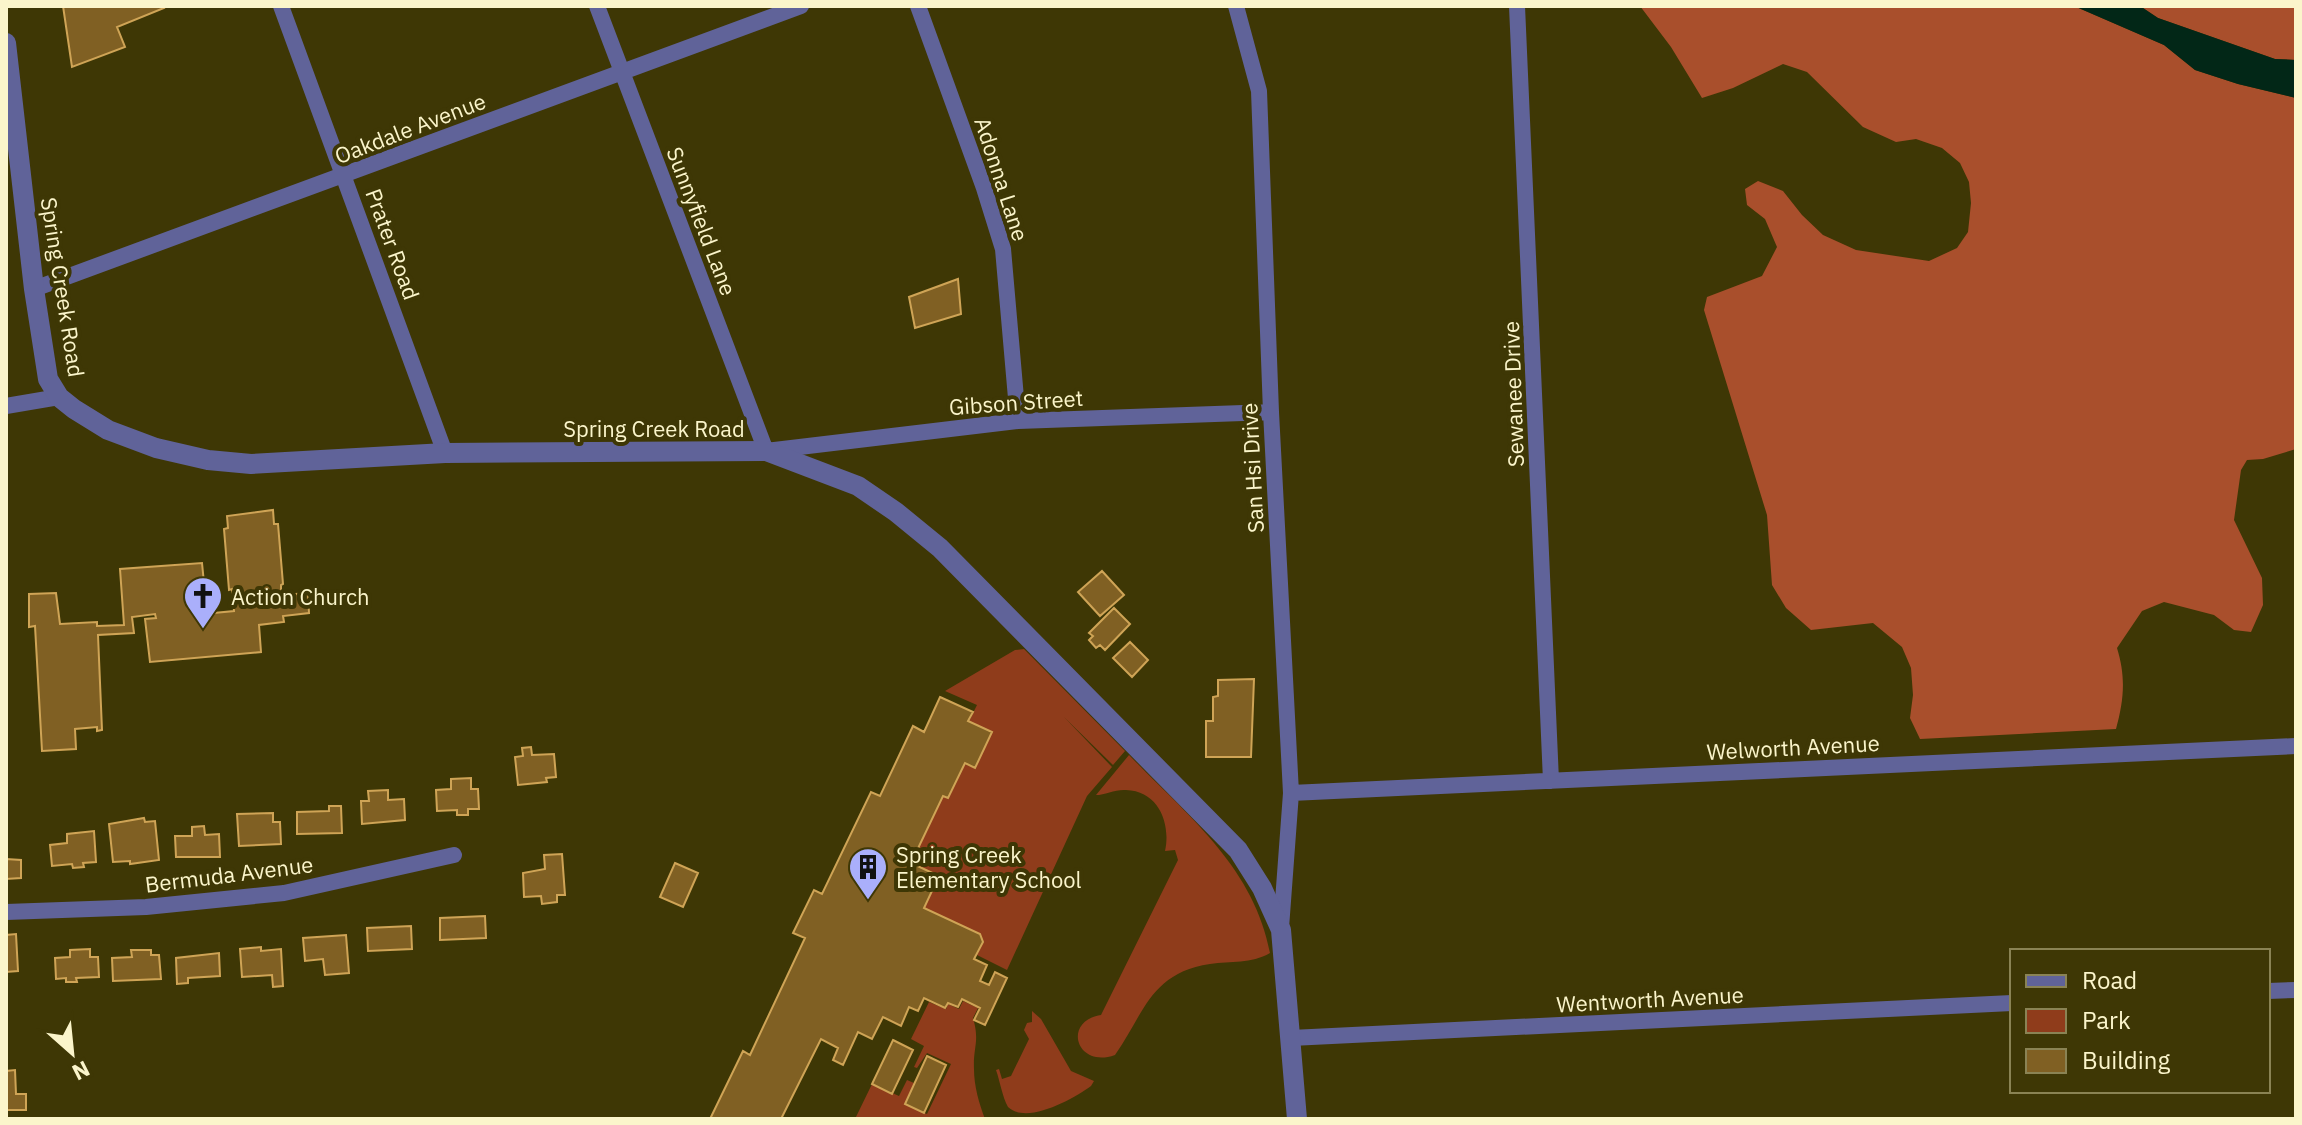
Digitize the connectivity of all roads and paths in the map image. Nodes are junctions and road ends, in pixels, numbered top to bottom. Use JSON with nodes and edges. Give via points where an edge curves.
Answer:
{"nodes":[{"id":1,"x":281,"y":6,"type":"edge"},
{"id":2,"x":597,"y":6,"type":"edge"},
{"id":3,"x":801,"y":6,"type":"edge"},
{"id":4,"x":918,"y":6,"type":"edge"},
{"id":5,"x":1236,"y":6,"type":"edge"},
{"id":6,"x":1517,"y":6,"type":"edge"},
{"id":7,"x":6,"y":43,"type":"edge"},
{"id":8,"x":621,"y":72,"type":"junction"},
{"id":9,"x":345,"y":176,"type":"junction"},
{"id":10,"x":34,"y":289,"type":"junction"},
{"id":11,"x":59,"y":397,"type":"junction"},
{"id":12,"x":6,"y":406,"type":"edge"},
{"id":13,"x":1271,"y":412,"type":"junction"},
{"id":14,"x":1018,"y":421,"type":"junction"},
{"id":15,"x":766,"y":451,"type":"junction"},
{"id":16,"x":445,"y":453,"type":"junction"},
{"id":17,"x":2296,"y":746,"type":"edge"},
{"id":18,"x":1551,"y":781,"type":"junction"},
{"id":19,"x":1291,"y":793,"type":"junction"},
{"id":20,"x":454,"y":855,"type":"dead end"},
{"id":21,"x":6,"y":912,"type":"edge"},
{"id":22,"x":1281,"y":930,"type":"junction"},
{"id":23,"x":2296,"y":990,"type":"edge"},
{"id":24,"x":2270,"y":991,"type":"edge"},
{"id":25,"x":2010,"y":1003,"type":"edge"},
{"id":26,"x":1291,"y":1038,"type":"junction"},
{"id":27,"x":1297,"y":1119,"type":"edge"}],
"edges":[{"from":1,"to":9,"type":"street","name":"Prater Road"},
{"from":2,"to":8,"type":"street","name":"Sunnyfield Lane"},
{"from":3,"to":8,"type":"street","name":"Oakdale Avenue"},
{"from":4,"to":14,"type":"street","name":"Adonna Lane","via":[[1003,249]]},
{"from":5,"to":13,"type":"street","name":"San Hsi Drive","via":[[1259,91]]},
{"from":6,"to":18,"type":"street","name":"Sewanee Drive"},
{"from":7,"to":10,"type":"street","name":"Spring Creek Road"},
{"from":8,"to":9,"type":"street","name":"Oakdale Avenue"},
{"from":8,"to":15,"type":"street","name":"Sunnyfield Lane"},
{"from":9,"to":10,"type":"street","name":"Oakdale Avenue"},
{"from":9,"to":16,"type":"street","name":"Prater Road"},
{"from":10,"to":11,"type":"street","name":"Spring Creek Road","via":[[48,379]]},
{"from":11,"to":12,"type":"street"},
{"from":11,"to":16,"type":"street","name":"Spring Creek Road","via":[[108,430],[208,460],[251,464]]},
{"from":13,"to":14,"type":"street","name":"Gibson Street"},
{"from":13,"to":19,"type":"street","name":"San Hsi Drive"},
{"from":14,"to":15,"type":"street","name":"Gibson Street"},
{"from":15,"to":16,"type":"street","name":"Spring Creek Road"},
{"from":15,"to":22,"type":"street","name":"Spring Creek Road","via":[[858,486],[940,548],[1238,850]]},
{"from":17,"to":18,"type":"street","name":"Welworth Avenue"},
{"from":18,"to":19,"type":"street","name":"Welworth Avenue"},
{"from":19,"to":22,"type":"street","name":"San Hsi Drive"},
{"from":20,"to":21,"type":"street","name":"Bermuda Avenue","via":[[284,893],[146,907]]},
{"from":22,"to":26,"type":"street","name":"Spring Creek Road"},
{"from":23,"to":24,"type":"street"},
{"from":25,"to":26,"type":"street","name":"Wentworth Avenue"},
{"from":26,"to":27,"type":"street","name":"Spring Creek Road"}]}
